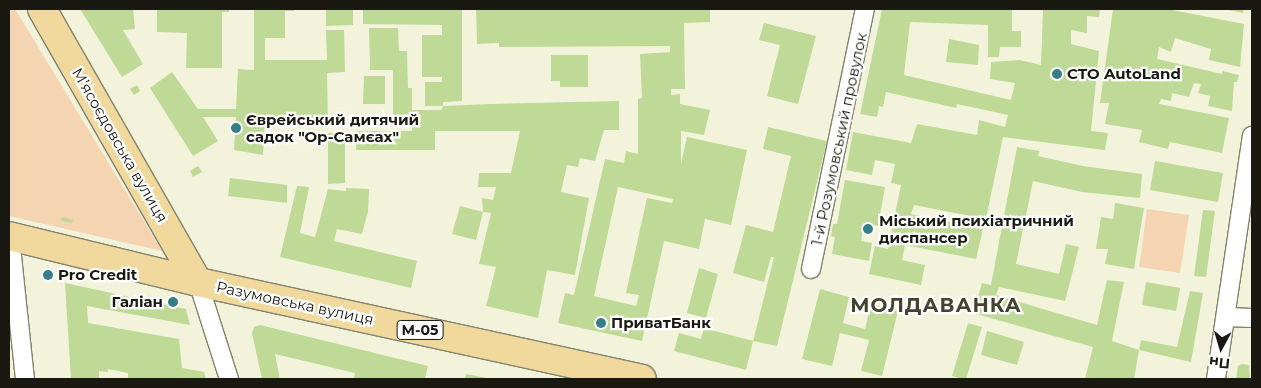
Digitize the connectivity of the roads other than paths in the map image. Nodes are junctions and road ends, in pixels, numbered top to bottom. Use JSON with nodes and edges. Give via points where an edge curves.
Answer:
{"nodes":[{"id":1,"x":42,"y":9,"type":"edge"},
{"id":2,"x":865,"y":9,"type":"edge"},
{"id":3,"x":1252,"y":136,"type":"edge"},
{"id":4,"x":9,"y":236,"type":"edge"},
{"id":5,"x":811,"y":269,"type":"dead end"},
{"id":6,"x":198,"y":282,"type":"junction"},
{"id":7,"x":1226,"y":317,"type":"junction"},
{"id":8,"x":1252,"y":318,"type":"edge"},
{"id":9,"x":24,"y":379,"type":"edge"},
{"id":10,"x":229,"y":379,"type":"edge"},
{"id":11,"x":642,"y":379,"type":"edge"},
{"id":12,"x":1216,"y":379,"type":"edge"}],
"edges":[{"from":1,"to":6,"type":"main road","name":"Мʼясоєдовська вулиця"},
{"from":2,"to":5,"type":"street","name":"1-й Розумовський провулок"},
{"from":3,"to":7,"type":"street"},
{"from":4,"to":6,"type":"main road","name":"Разумовська вулиця","number":"М-05"},
{"from":4,"to":9,"type":"street"},
{"from":6,"to":10,"type":"street"},
{"from":6,"to":11,"type":"main road","name":"Разумовська вулиця","number":"М-05"},
{"from":7,"to":8,"type":"street"},
{"from":7,"to":12,"type":"street"}]}
